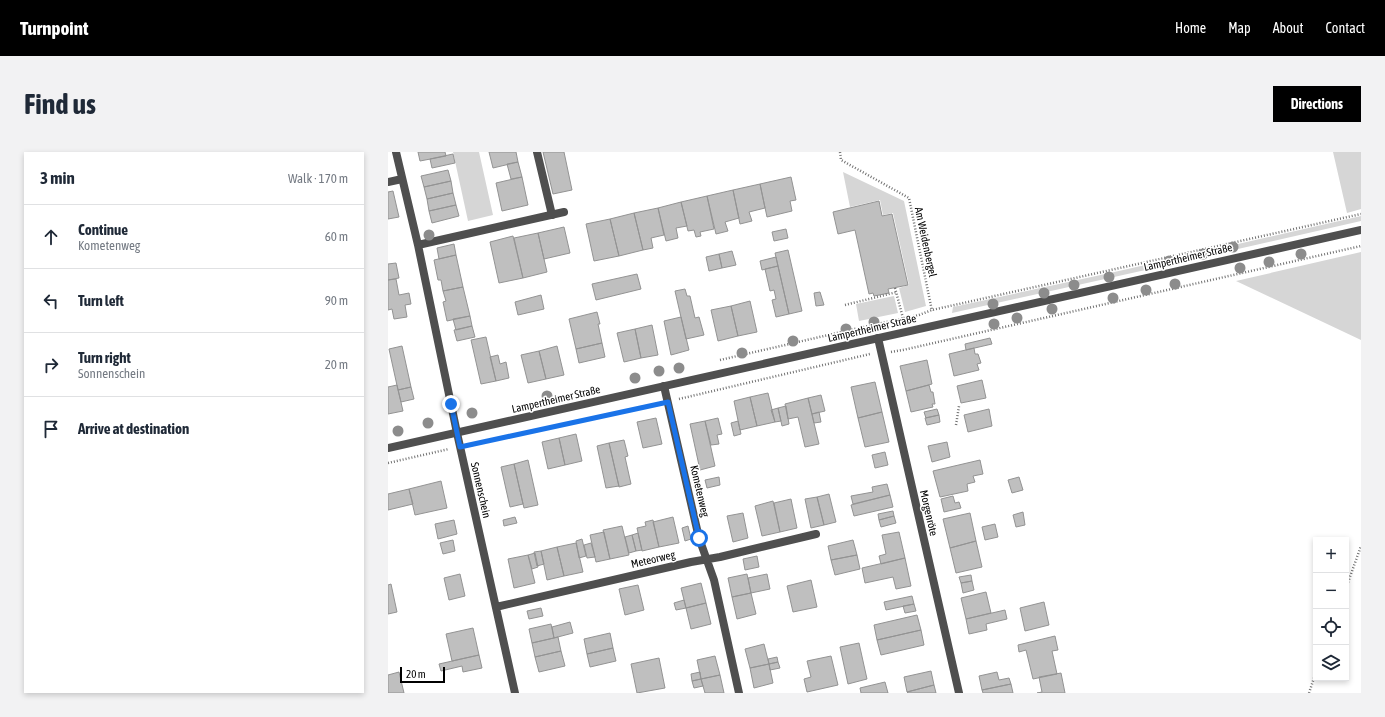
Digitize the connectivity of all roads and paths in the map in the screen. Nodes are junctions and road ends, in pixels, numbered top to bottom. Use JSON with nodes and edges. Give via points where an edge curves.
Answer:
{"nodes":[{"id":1,"x":396,"y":152,"type":"edge"},
{"id":2,"x":537,"y":152,"type":"edge"},
{"id":3,"x":840,"y":152,"type":"edge"},
{"id":4,"x":402,"y":179,"type":"junction"},
{"id":5,"x":388,"y":182,"type":"edge"},
{"id":6,"x":564,"y":212,"type":"dead end"},
{"id":7,"x":552,"y":214,"type":"junction"},
{"id":8,"x":1361,"y":214,"type":"edge"},
{"id":9,"x":1361,"y":230,"type":"edge"},
{"id":10,"x":418,"y":245,"type":"junction"},
{"id":11,"x":1361,"y":246,"type":"edge"},
{"id":12,"x":895,"y":288,"type":"dead end"},
{"id":13,"x":897,"y":292,"type":"junction"},
{"id":14,"x":844,"y":306,"type":"dead end"},
{"id":15,"x":932,"y":310,"type":"junction"},
{"id":16,"x":903,"y":318,"type":"junction"},
{"id":17,"x":936,"y":325,"type":"junction"},
{"id":18,"x":878,"y":338,"type":"junction"},
{"id":19,"x":882,"y":353,"type":"junction"},
{"id":20,"x":719,"y":360,"type":"dead end"},
{"id":21,"x":664,"y":386,"type":"junction"},
{"id":22,"x":668,"y":402,"type":"junction"},
{"id":23,"x":959,"y":406,"type":"dead end"},
{"id":24,"x":956,"y":425,"type":"dead end"},
{"id":25,"x":457,"y":433,"type":"junction"},
{"id":26,"x":460,"y":447,"type":"junction"},
{"id":27,"x":388,"y":448,"type":"edge"},
{"id":28,"x":388,"y":463,"type":"edge"},
{"id":29,"x":816,"y":534,"type":"dead end"},
{"id":30,"x":1361,"y":546,"type":"edge"},
{"id":31,"x":706,"y":559,"type":"junction"},
{"id":32,"x":1349,"y":580,"type":"edge"},
{"id":33,"x":496,"y":606,"type":"junction"},
{"id":34,"x":1313,"y":681,"type":"edge"},
{"id":35,"x":515,"y":693,"type":"edge"},
{"id":36,"x":739,"y":693,"type":"edge"},
{"id":37,"x":959,"y":693,"type":"edge"},
{"id":38,"x":1309,"y":693,"type":"edge"}],
"edges":[{"from":1,"to":4,"type":"street","name":"Sonnenschein"},
{"from":2,"to":7,"type":"street"},
{"from":3,"to":15,"type":"path","name":"Am Weidenbergel","via":[[842,160],[909,198]]},
{"from":4,"to":5,"type":"street"},
{"from":4,"to":10,"type":"street","name":"Sonnenschein"},
{"from":6,"to":7,"type":"street"},
{"from":7,"to":10,"type":"street"},
{"from":8,"to":15,"type":"path"},
{"from":9,"to":17,"type":"street","name":"Lampertheimer Straße"},
{"from":10,"to":25,"type":"street","name":"Sonnenschein"},
{"from":11,"to":19,"type":"path"},
{"from":12,"to":13,"type":"path"},
{"from":13,"to":14,"type":"path"},
{"from":13,"to":16,"type":"path"},
{"from":15,"to":16,"type":"path"},
{"from":15,"to":17,"type":"path","name":"Am Weidenbergel"},
{"from":16,"to":20,"type":"path"},
{"from":17,"to":18,"type":"street","name":"Lampertheimer Straße"},
{"from":18,"to":19,"type":"street","name":"Morgenröte"},
{"from":18,"to":21,"type":"street","name":"Lampertheimer Straße"},
{"from":19,"to":22,"type":"path","via":[[863,355]]},
{"from":19,"to":37,"type":"street","name":"Morgenröte"},
{"from":21,"to":22,"type":"street","name":"Kometenweg"},
{"from":21,"to":25,"type":"street","name":"Lampertheimer Straße"},
{"from":22,"to":26,"type":"path"},
{"from":22,"to":31,"type":"street","name":"Kometenweg"},
{"from":23,"to":24,"type":"path"},
{"from":25,"to":26,"type":"street","name":"Sonnenschein"},
{"from":25,"to":27,"type":"street","name":"Lampertheimer Straße"},
{"from":26,"to":28,"type":"path"},
{"from":26,"to":33,"type":"street","name":"Sonnenschein"},
{"from":29,"to":31,"type":"street","name":"Meteorweg"},
{"from":30,"to":32,"type":"path"},
{"from":31,"to":33,"type":"street","name":"Meteorweg"},
{"from":31,"to":36,"type":"street","name":"Kometenweg","via":[[714,580]]},
{"from":33,"to":35,"type":"street","name":"Sonnenschein"},
{"from":34,"to":38,"type":"path"}]}
